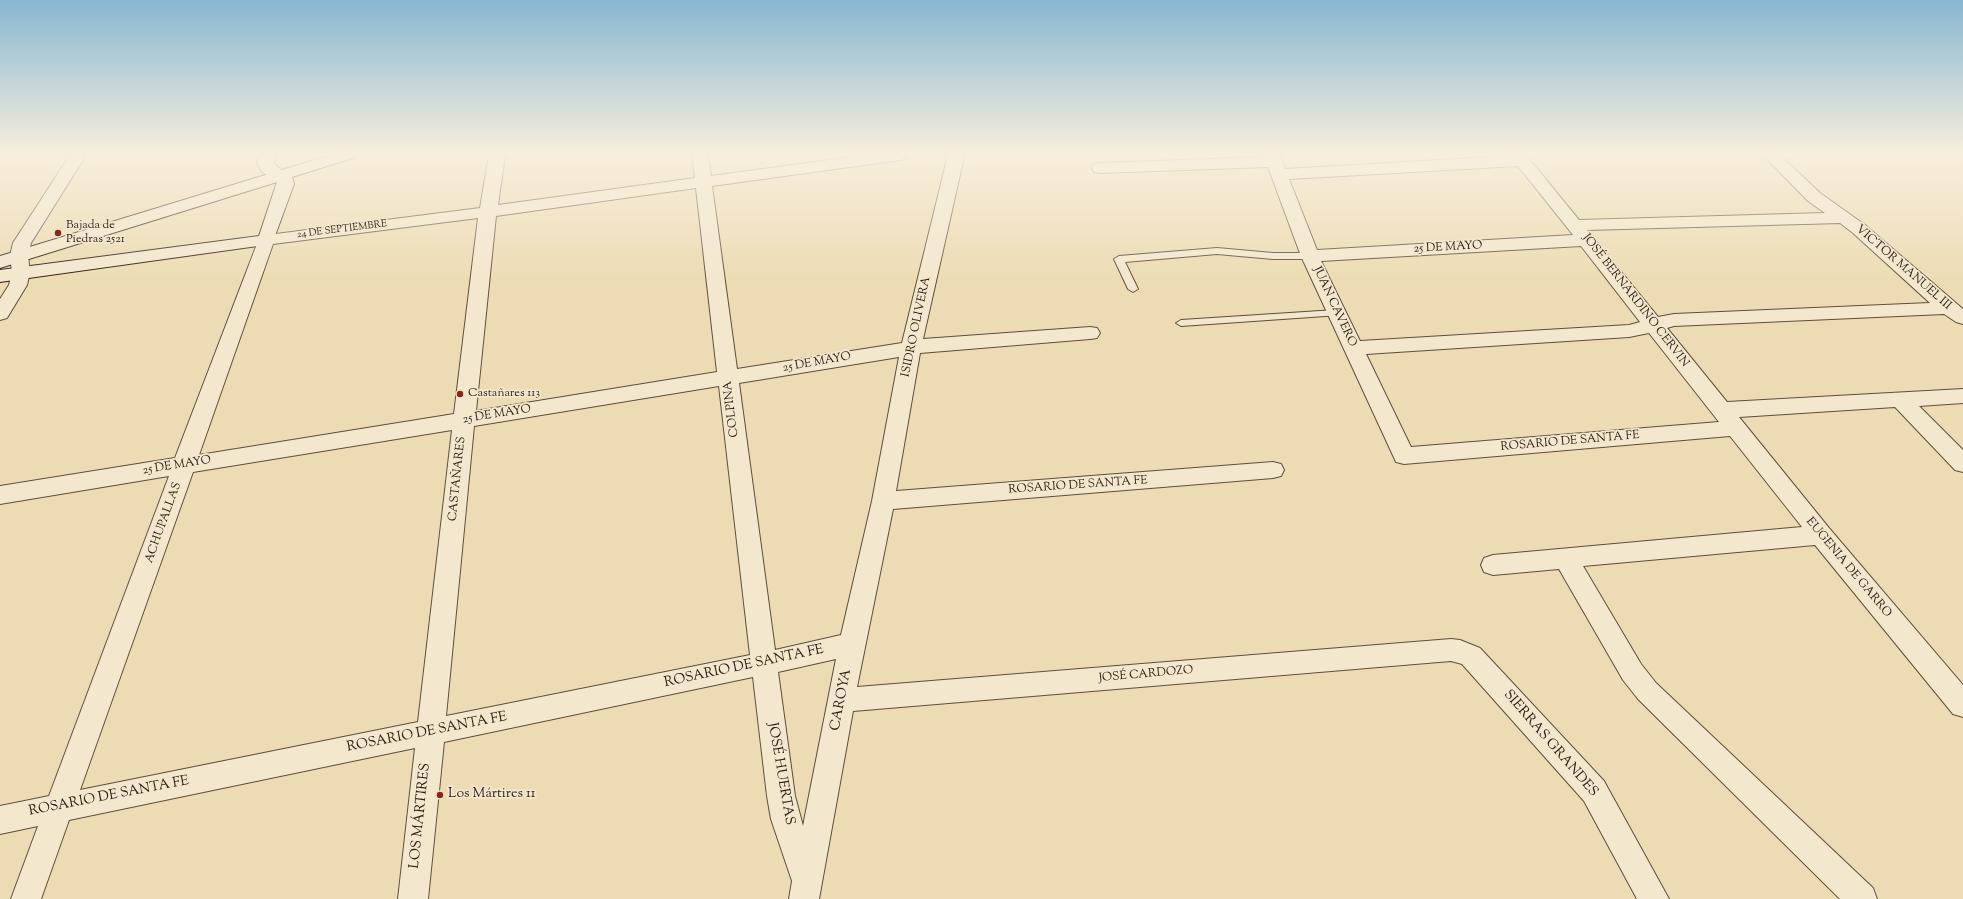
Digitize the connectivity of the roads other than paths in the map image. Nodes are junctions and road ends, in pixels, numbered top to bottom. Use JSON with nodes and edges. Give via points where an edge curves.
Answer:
{"nodes":[{"id":1,"x":51,"y":197,"type":"edge"},
{"id":2,"x":217,"y":197,"type":"edge"},
{"id":3,"x":281,"y":197,"type":"edge"},
{"id":4,"x":490,"y":197,"type":"edge"},
{"id":5,"x":600,"y":197,"type":"edge"},
{"id":6,"x":705,"y":197,"type":"edge"},
{"id":7,"x":947,"y":197,"type":"edge"},
{"id":8,"x":1288,"y":197,"type":"edge"},
{"id":9,"x":1552,"y":197,"type":"edge"},
{"id":10,"x":1814,"y":197,"type":"edge"},
{"id":11,"x":488,"y":212,"type":"junction"},
{"id":12,"x":1844,"y":218,"type":"junction"},
{"id":13,"x":1580,"y":233,"type":"junction"},
{"id":14,"x":266,"y":240,"type":"junction"},
{"id":15,"x":1310,"y":256,"type":"junction"},
{"id":16,"x":0,"y":262,"type":"edge"},
{"id":17,"x":20,"y":264,"type":"junction"},
{"id":18,"x":0,"y":276,"type":"edge"},
{"id":19,"x":1133,"y":289,"type":"dead end"},
{"id":20,"x":1336,"y":313,"type":"junction"},
{"id":21,"x":1956,"y":313,"type":"edge"},
{"id":22,"x":0,"y":314,"type":"edge"},
{"id":23,"x":1181,"y":324,"type":"dead end"},
{"id":24,"x":1652,"y":324,"type":"junction"},
{"id":25,"x":1090,"y":333,"type":"dead end"},
{"id":26,"x":911,"y":348,"type":"junction"},
{"id":27,"x":1353,"y":348,"type":"junction"},
{"id":28,"x":728,"y":378,"type":"junction"},
{"id":29,"x":1963,"y":396,"type":"edge"},
{"id":30,"x":1900,"y":400,"type":"junction"},
{"id":31,"x":1729,"y":419,"type":"junction"},
{"id":32,"x":464,"y":420,"type":"junction"},
{"id":33,"x":1404,"y":456,"type":"joint"},
{"id":34,"x":186,"y":464,"type":"junction"},
{"id":35,"x":1963,"y":464,"type":"edge"},
{"id":36,"x":1273,"y":470,"type":"dead end"},
{"id":37,"x":0,"y":495,"type":"edge"},
{"id":38,"x":883,"y":501,"type":"junction"},
{"id":39,"x":1821,"y":536,"type":"junction"},
{"id":40,"x":1565,"y":558,"type":"junction"},
{"id":41,"x":1493,"y":565,"type":"dead end"},
{"id":42,"x":852,"y":644,"type":"junction"},
{"id":43,"x":1451,"y":650,"type":"joint"},
{"id":44,"x":763,"y":664,"type":"junction"},
{"id":45,"x":842,"y":700,"type":"junction"},
{"id":46,"x":1963,"y":705,"type":"edge"},
{"id":47,"x":429,"y":733,"type":"junction"},
{"id":48,"x":59,"y":807,"type":"junction"},
{"id":49,"x":0,"y":820,"type":"edge"},
{"id":50,"x":806,"y":890,"type":"edge"},
{"id":51,"x":26,"y":899,"type":"edge"},
{"id":52,"x":413,"y":899,"type":"edge"},
{"id":53,"x":1651,"y":899,"type":"edge"},
{"id":54,"x":1862,"y":899,"type":"edge"}],
"edges":[{"from":1,"to":17,"type":"street","via":[[22,243]]},
{"from":2,"to":17,"type":"street"},
{"from":3,"to":14,"type":"street","name":"ACHUPALLAS"},
{"from":4,"to":11,"type":"street","name":"CASTAÑARES"},
{"from":5,"to":11,"type":"street","name":"24 DE SEPTIEMBRE"},
{"from":6,"to":28,"type":"street","name":"COLPINA"},
{"from":7,"to":26,"type":"street","name":"ISIDRO OLIVERA"},
{"from":8,"to":15,"type":"street","name":"JUAN CAVERO"},
{"from":9,"to":13,"type":"street","name":"JOSÉ BERNARDINO CERVIN"},
{"from":10,"to":12,"type":"street","name":"VICTOR MANUEL III"},
{"from":11,"to":14,"type":"street","name":"24 DE SEPTIEMBRE"},
{"from":11,"to":32,"type":"street","name":"CASTAÑARES"},
{"from":12,"to":13,"type":"street","name":"25 DE MAYO"},
{"from":12,"to":21,"type":"street","name":"VICTOR MANUEL III"},
{"from":13,"to":15,"type":"street","name":"25 DE MAYO"},
{"from":13,"to":24,"type":"street","name":"JOSÉ BERNARDINO CERVIN"},
{"from":14,"to":17,"type":"street","name":"24 DE SEPTIEMBRE"},
{"from":14,"to":34,"type":"street","name":"ACHUPALLAS"},
{"from":15,"to":19,"type":"lane","via":[[1217,251],[1119,259]]},
{"from":15,"to":20,"type":"street","name":"JUAN CAVERO"},
{"from":16,"to":17,"type":"street"},
{"from":17,"to":18,"type":"street"},
{"from":17,"to":22,"type":"street","via":[[18,285]]},
{"from":20,"to":23,"type":"lane"},
{"from":20,"to":27,"type":"street","name":"JUAN CAVERO"},
{"from":21,"to":24,"type":"street","via":[[1674,320]]},
{"from":24,"to":27,"type":"street","via":[[1628,331]]},
{"from":24,"to":31,"type":"street","name":"JOSÉ BERNARDINO CERVIN"},
{"from":25,"to":26,"type":"street","name":"25 DE MAYO","via":[[961,341]]},
{"from":26,"to":28,"type":"street","name":"25 DE MAYO"},
{"from":26,"to":38,"type":"street","name":"ISIDRO OLIVERA"},
{"from":27,"to":33,"type":"street","name":"JUAN CAVERO"},
{"from":28,"to":32,"type":"street","name":"25 DE MAYO"},
{"from":28,"to":44,"type":"street","name":"COLPINA"},
{"from":29,"to":30,"type":"street","name":"ROSARIO DE SANTA FE"},
{"from":30,"to":31,"type":"street","name":"ROSARIO DE SANTA FE"},
{"from":30,"to":35,"type":"street"},
{"from":31,"to":33,"type":"street","name":"ROSARIO DE SANTA FE"},
{"from":31,"to":39,"type":"street","name":"EUGENIA DE GARRO"},
{"from":32,"to":34,"type":"street","name":"25 DE MAYO"},
{"from":32,"to":47,"type":"street","name":"CASTAÑARES"},
{"from":34,"to":37,"type":"street","name":"25 DE MAYO"},
{"from":34,"to":48,"type":"street","name":"ACHUPALLAS"},
{"from":36,"to":38,"type":"street","name":"ROSARIO DE SANTA FE"},
{"from":38,"to":42,"type":"street","name":"CAROYA"},
{"from":39,"to":40,"type":"street"},
{"from":39,"to":46,"type":"street","name":"EUGENIA DE GARRO"},
{"from":40,"to":41,"type":"street"},
{"from":40,"to":54,"type":"street","via":[[1632,672],[1647,691]]},
{"from":42,"to":44,"type":"street","name":"ROSARIO DE SANTA FE"},
{"from":42,"to":45,"type":"street","name":"CAROYA"},
{"from":43,"to":45,"type":"street","name":"JOSÉ CARDOZO"},
{"from":43,"to":53,"type":"street","name":"SIERRAS GRANDES","via":[[1470,656],[1594,791]]},
{"from":44,"to":47,"type":"street","name":"ROSARIO DE SANTA FE"},
{"from":44,"to":50,"type":"street","name":"JOSÉ HUERTAS","via":[[781,796]]},
{"from":45,"to":50,"type":"street","name":"CAROYA"},
{"from":47,"to":48,"type":"street","name":"ROSARIO DE SANTA FE"},
{"from":47,"to":52,"type":"street","name":"LOS MÁRTIRES"},
{"from":48,"to":49,"type":"street","name":"ROSARIO DE SANTA FE"},
{"from":48,"to":51,"type":"street","name":"ACHUPALLAS"}]}
